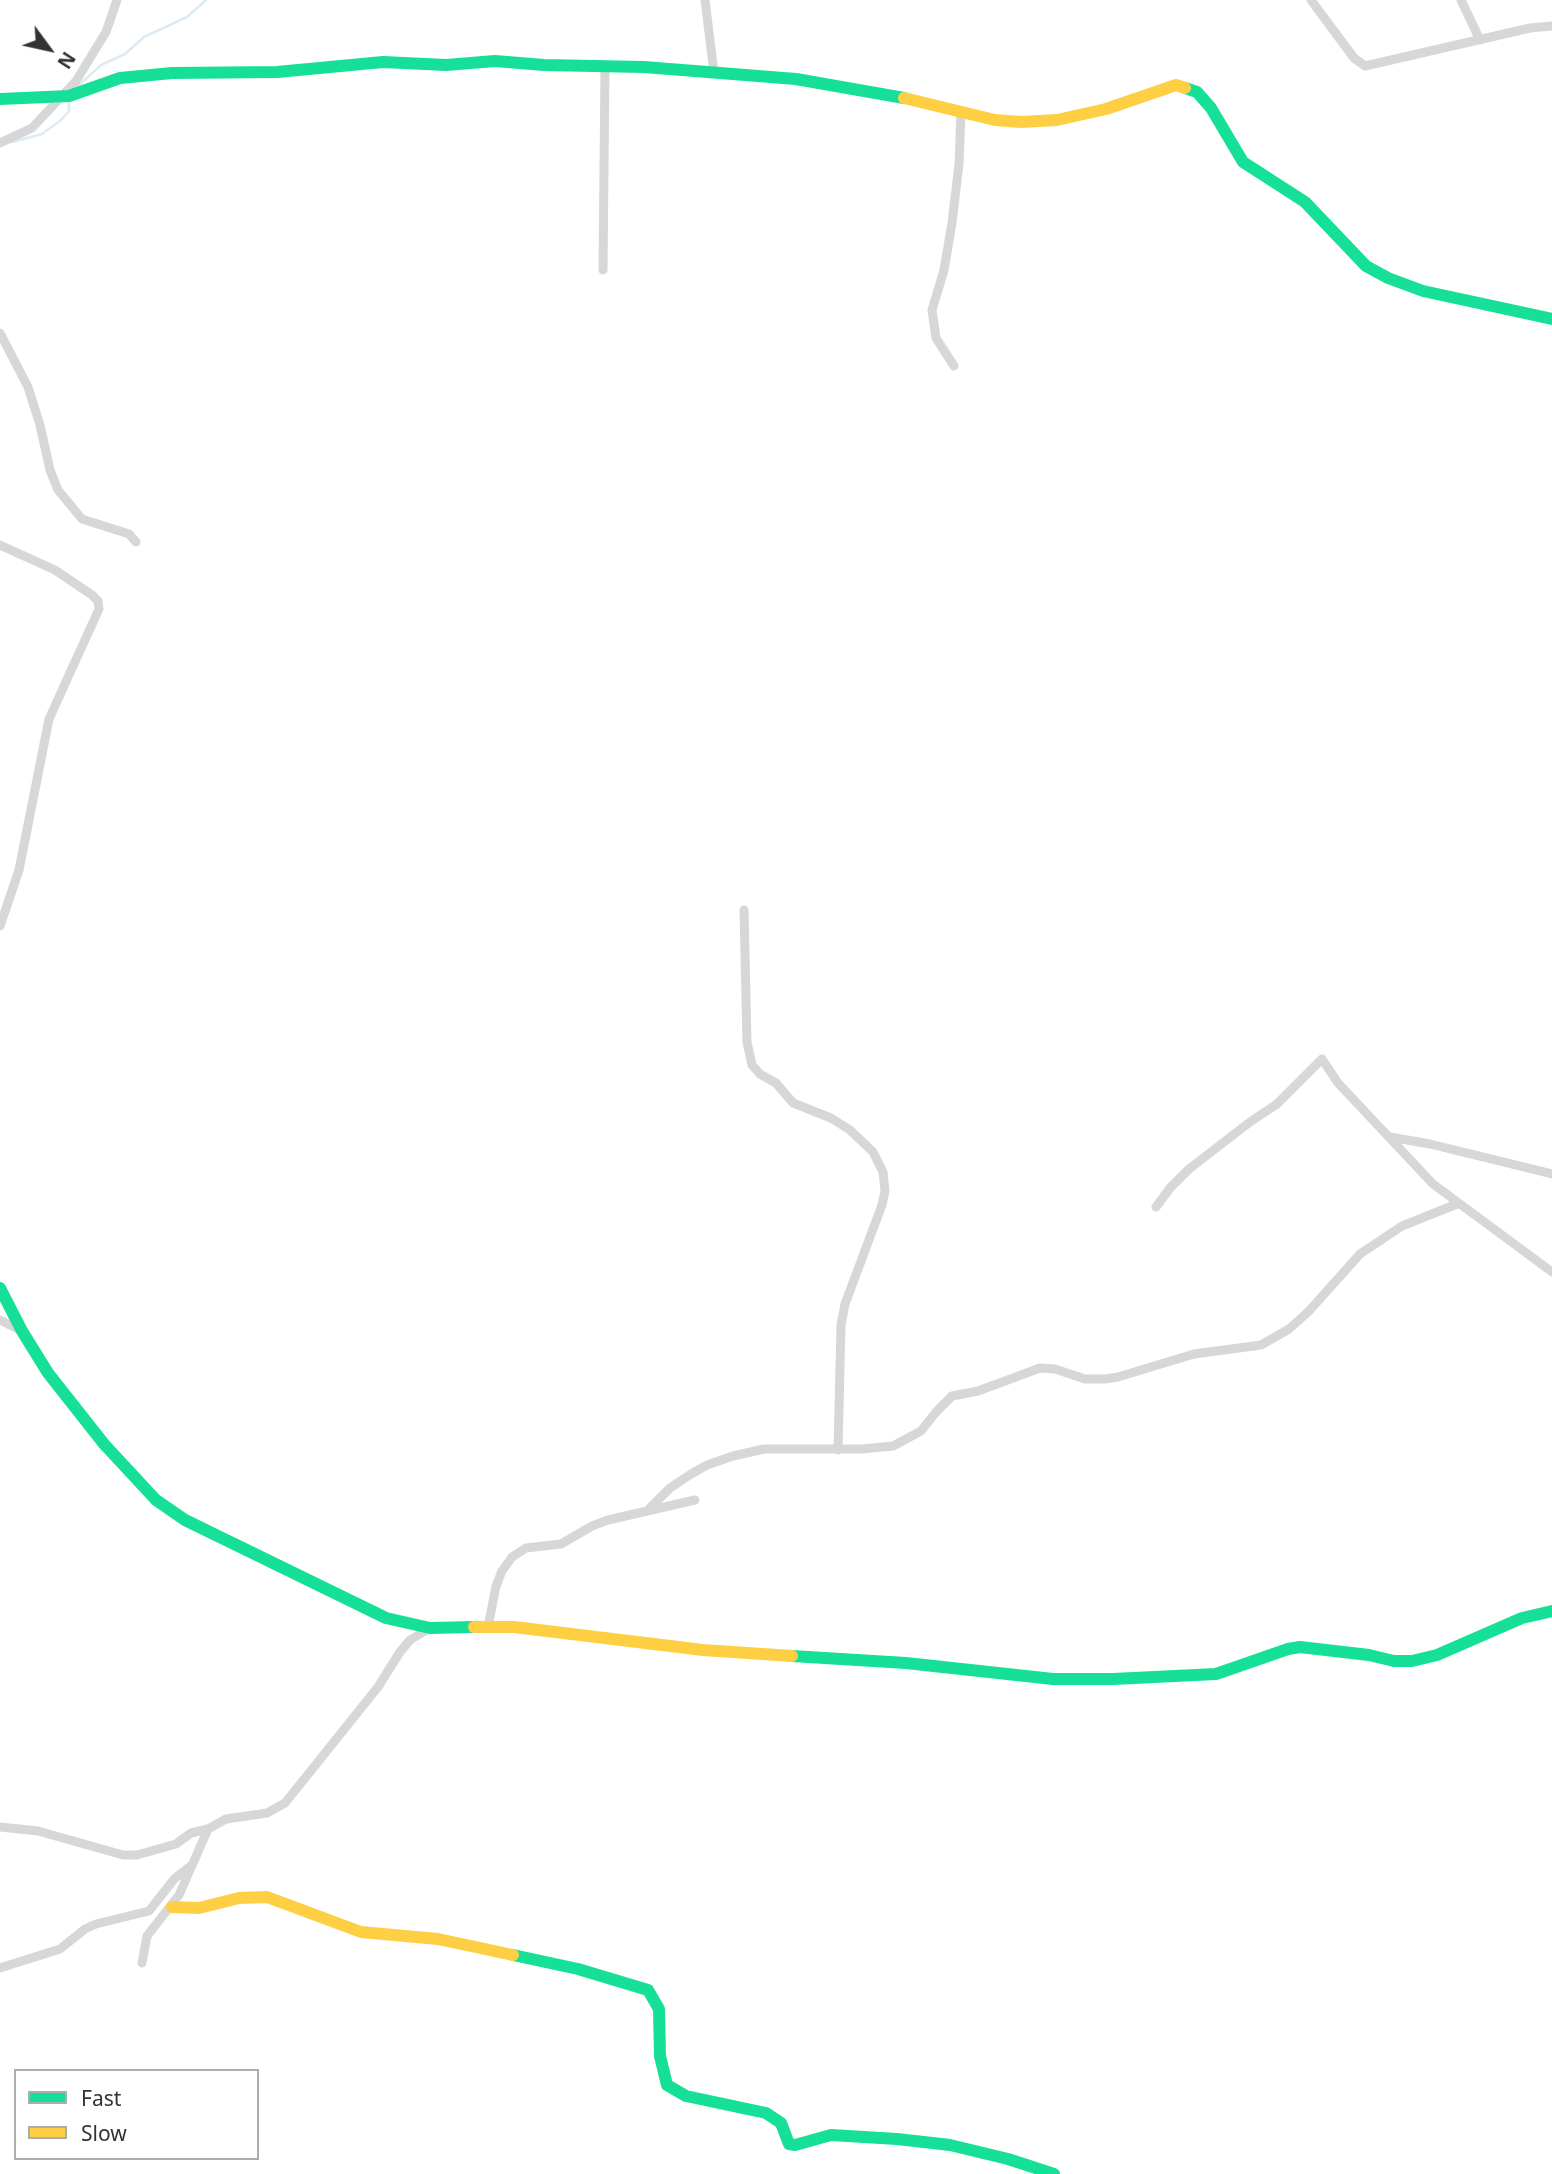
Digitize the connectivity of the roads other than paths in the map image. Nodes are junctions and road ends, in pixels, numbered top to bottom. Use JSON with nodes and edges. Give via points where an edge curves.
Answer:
{"nodes":[{"id":1,"x":117,"y":0,"type":"edge"},
{"id":2,"x":705,"y":0,"type":"edge"},
{"id":3,"x":1311,"y":0,"type":"edge"},
{"id":4,"x":1461,"y":0,"type":"edge"},
{"id":5,"x":1552,"y":26,"type":"edge"},
{"id":6,"x":1480,"y":40,"type":"junction"},
{"id":7,"x":605,"y":67,"type":"junction"},
{"id":8,"x":714,"y":73,"type":"junction"},
{"id":9,"x":61,"y":97,"type":"junction"},
{"id":10,"x":0,"y":99,"type":"edge"},
{"id":11,"x":961,"y":112,"type":"junction"},
{"id":12,"x":0,"y":144,"type":"edge"},
{"id":13,"x":603,"y":270,"type":"dead end"},
{"id":14,"x":1552,"y":319,"type":"edge"},
{"id":15,"x":0,"y":333,"type":"edge"},
{"id":16,"x":954,"y":366,"type":"dead end"},
{"id":17,"x":136,"y":542,"type":"dead end"},
{"id":18,"x":0,"y":545,"type":"edge"},
{"id":19,"x":744,"y":910,"type":"dead end"},
{"id":20,"x":0,"y":926,"type":"edge"},
{"id":21,"x":1390,"y":1137,"type":"junction"},
{"id":22,"x":1552,"y":1174,"type":"edge"},
{"id":23,"x":1457,"y":1204,"type":"junction"},
{"id":24,"x":1156,"y":1208,"type":"dead end"},
{"id":25,"x":1552,"y":1272,"type":"edge"},
{"id":26,"x":0,"y":1288,"type":"edge"},
{"id":27,"x":0,"y":1320,"type":"edge"},
{"id":28,"x":22,"y":1331,"type":"junction"},
{"id":29,"x":838,"y":1450,"type":"junction"},
{"id":30,"x":695,"y":1500,"type":"dead end"},
{"id":31,"x":648,"y":1510,"type":"junction"},
{"id":32,"x":1552,"y":1611,"type":"edge"},
{"id":33,"x":488,"y":1627,"type":"junction"},
{"id":34,"x":430,"y":1628,"type":"junction"},
{"id":35,"x":0,"y":1827,"type":"edge"},
{"id":36,"x":208,"y":1829,"type":"junction"},
{"id":37,"x":194,"y":1862,"type":"junction"},
{"id":38,"x":172,"y":1907,"type":"junction"},
{"id":39,"x":142,"y":1963,"type":"dead end"},
{"id":40,"x":0,"y":1968,"type":"edge"},
{"id":41,"x":1054,"y":2174,"type":"edge"}],
"edges":[{"from":1,"to":9,"type":"street","via":[[93,57]]},
{"from":2,"to":8,"type":"street"},
{"from":3,"to":6,"type":"street","via":[[1365,66]]},
{"from":4,"to":6,"type":"street"},
{"from":5,"to":6,"type":"street"},
{"from":7,"to":8,"type":"street"},
{"from":7,"to":9,"type":"street","via":[[495,61],[446,65],[383,62],[276,72],[172,73],[120,78]]},
{"from":7,"to":13,"type":"street"},
{"from":8,"to":11,"type":"street","via":[[814,82]]},
{"from":9,"to":10,"type":"street"},
{"from":9,"to":12,"type":"street","via":[[32,128]]},
{"from":11,"to":14,"type":"street","via":[[995,120],[1057,120],[1176,85],[1186,87],[1211,108],[1243,162],[1305,202],[1366,266],[1423,291]]},
{"from":11,"to":16,"type":"street","via":[[952,223],[932,310],[936,338]]},
{"from":15,"to":17,"type":"street","via":[[29,387],[58,489],[82,520],[130,534]]},
{"from":18,"to":20,"type":"street","via":[[55,570],[92,595],[99,609],[49,719],[19,870]]},
{"from":19,"to":29,"type":"street","via":[[747,1042],[752,1065],[793,1102],[850,1129],[873,1152],[883,1172],[882,1205],[841,1325]]},
{"from":21,"to":22,"type":"street"},
{"from":21,"to":23,"type":"street"},
{"from":21,"to":24,"type":"street","via":[[1320,1059],[1277,1104],[1189,1169]]},
{"from":23,"to":25,"type":"street"},
{"from":23,"to":29,"type":"street","via":[[1402,1226],[1360,1254],[1309,1311],[1261,1345],[1194,1354],[1105,1379],[1040,1368],[952,1396],[921,1431],[893,1446]]},
{"from":26,"to":28,"type":"street"},
{"from":27,"to":28,"type":"street"},
{"from":28,"to":34,"type":"street","via":[[48,1373],[104,1444],[156,1500],[185,1520],[337,1597],[386,1618]]},
{"from":29,"to":31,"type":"street","via":[[764,1449],[733,1456],[691,1474]]},
{"from":30,"to":31,"type":"street"},
{"from":31,"to":33,"type":"street","via":[[592,1526],[561,1544],[531,1547],[512,1557],[496,1586]]},
{"from":32,"to":33,"type":"street","via":[[1412,1661],[1300,1647],[1216,1674],[1113,1679],[1013,1676]]},
{"from":33,"to":34,"type":"street"},
{"from":34,"to":36,"type":"street","via":[[400,1652],[293,1797],[267,1812],[226,1819]]},
{"from":35,"to":36,"type":"street","via":[[38,1831],[123,1855],[176,1843]]},
{"from":36,"to":37,"type":"street"},
{"from":37,"to":38,"type":"street"},
{"from":37,"to":40,"type":"street","via":[[149,1911],[96,1924],[60,1949]]},
{"from":38,"to":39,"type":"street","via":[[147,1936]]},
{"from":38,"to":41,"type":"street","via":[[199,1908],[267,1897],[361,1932],[438,1939],[639,1986],[648,1990],[659,2008],[660,2056],[667,2085],[686,2096],[766,2113],[781,2123],[789,2144],[831,2135],[897,2139],[985,2153]]}]}
